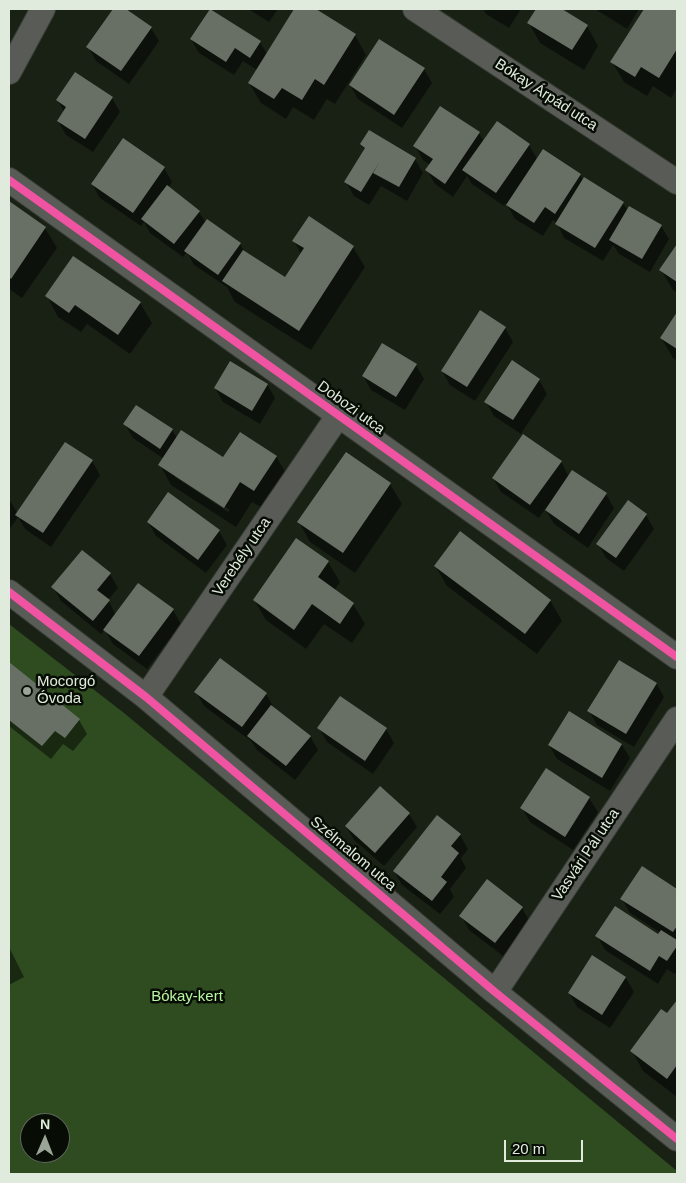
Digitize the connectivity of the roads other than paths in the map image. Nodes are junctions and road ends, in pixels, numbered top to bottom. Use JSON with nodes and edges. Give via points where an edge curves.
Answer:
{"nodes":[{"id":1,"x":44,"y":9,"type":"edge"},
{"id":2,"x":414,"y":9,"type":"edge"},
{"id":3,"x":9,"y":72,"type":"edge"},
{"id":4,"x":9,"y":180,"type":"edge"},
{"id":5,"x":677,"y":182,"type":"edge"},
{"id":6,"x":338,"y":416,"type":"junction"},
{"id":7,"x":9,"y":592,"type":"edge"},
{"id":8,"x":677,"y":657,"type":"edge"},
{"id":9,"x":146,"y":698,"type":"junction"},
{"id":10,"x":677,"y":719,"type":"edge"},
{"id":11,"x":495,"y":992,"type":"junction"},
{"id":12,"x":677,"y":1139,"type":"edge"}],
"edges":[{"from":1,"to":3,"type":"street"},
{"from":2,"to":5,"type":"street","name":"Bókay Árpád utca"},
{"from":4,"to":6,"type":"street","name":"Dobozi utca"},
{"from":6,"to":8,"type":"street","name":"Dobozi utca"},
{"from":6,"to":9,"type":"street","name":"Verebély utca"},
{"from":7,"to":9,"type":"street","name":"Szélmalom utca"},
{"from":9,"to":11,"type":"street","name":"Szélmalom utca"},
{"from":10,"to":11,"type":"street","name":"Vasvári Pál utca"},
{"from":11,"to":12,"type":"street","name":"Szélmalom utca"}]}
